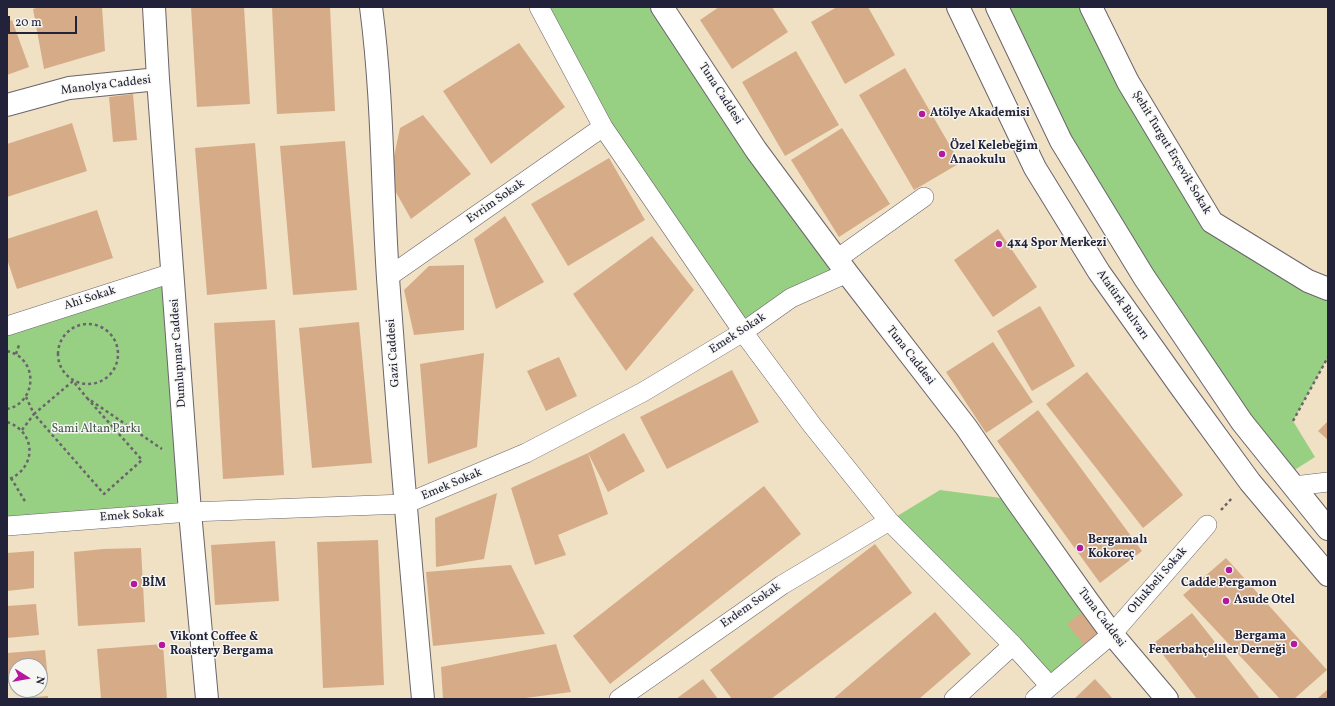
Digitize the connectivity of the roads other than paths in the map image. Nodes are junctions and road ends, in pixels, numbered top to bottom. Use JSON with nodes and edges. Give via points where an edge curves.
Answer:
{"nodes":[{"id":1,"x":154,"y":7,"type":"edge"},
{"id":2,"x":371,"y":7,"type":"edge"},
{"id":3,"x":539,"y":7,"type":"edge"},
{"id":4,"x":662,"y":7,"type":"edge"},
{"id":5,"x":958,"y":7,"type":"edge"},
{"id":6,"x":997,"y":7,"type":"edge"},
{"id":7,"x":1091,"y":7,"type":"edge"},
{"id":8,"x":158,"y":79,"type":"junction"},
{"id":9,"x":7,"y":105,"type":"edge"},
{"id":10,"x":603,"y":127,"type":"junction"},
{"id":11,"x":924,"y":197,"type":"dead end"},
{"id":12,"x":842,"y":266,"type":"junction"},
{"id":13,"x":172,"y":273,"type":"junction"},
{"id":14,"x":388,"y":277,"type":"junction"},
{"id":15,"x":1328,"y":289,"type":"edge"},
{"id":16,"x":7,"y":326,"type":"edge"},
{"id":17,"x":743,"y":332,"type":"junction"},
{"id":18,"x":1328,"y":482,"type":"edge"},
{"id":19,"x":1294,"y":486,"type":"junction"},
{"id":20,"x":405,"y":504,"type":"junction"},
{"id":21,"x":190,"y":512,"type":"junction"},
{"id":22,"x":889,"y":521,"type":"junction"},
{"id":23,"x":1207,"y":525,"type":"dead end"},
{"id":24,"x":7,"y":526,"type":"edge"},
{"id":25,"x":1328,"y":529,"type":"edge"},
{"id":26,"x":1328,"y":575,"type":"edge"},
{"id":27,"x":1112,"y":634,"type":"junction"},
{"id":28,"x":1013,"y":645,"type":"junction"},
{"id":29,"x":1050,"y":686,"type":"junction"},
{"id":30,"x":207,"y":699,"type":"edge"},
{"id":31,"x":423,"y":699,"type":"edge"},
{"id":32,"x":619,"y":699,"type":"edge"},
{"id":33,"x":954,"y":699,"type":"edge"},
{"id":34,"x":1036,"y":699,"type":"edge"},
{"id":35,"x":1167,"y":699,"type":"edge"}],
"edges":[{"from":1,"to":8,"type":"main road","name":"Dumlupınar Caddesi"},
{"from":2,"to":14,"type":"main road","name":"Gazi Caddesi","via":[[376,51]]},
{"from":3,"to":10,"type":"street"},
{"from":4,"to":12,"type":"main road","name":"Tuna Caddesi","via":[[756,150]]},
{"from":5,"to":26,"type":"main road","name":"Atatürk Bulvarı","via":[[1035,168],[1099,272],[1250,482]]},
{"from":6,"to":19,"type":"main road","via":[[1061,141],[1144,277],[1242,422]]},
{"from":7,"to":15,"type":"main road","name":"Şehit Turgut Erçevik Sokak","via":[[1128,82],[1212,222],[1308,281]]},
{"from":8,"to":9,"type":"main road","name":"Manolya Caddesi","via":[[69,88]]},
{"from":8,"to":13,"type":"main road","name":"Dumlupınar Caddesi"},
{"from":10,"to":14,"type":"street","name":"Evrim Sokak"},
{"from":10,"to":17,"type":"street"},
{"from":11,"to":12,"type":"street","name":"Emek Sokak"},
{"from":12,"to":17,"type":"street","name":"Emek Sokak"},
{"from":12,"to":27,"type":"main road","name":"Tuna Caddesi","via":[[966,427]]},
{"from":13,"to":16,"type":"street","name":"Ahi Sokak"},
{"from":13,"to":21,"type":"main road","name":"Dumlupınar Caddesi"},
{"from":14,"to":20,"type":"main road","name":"Gazi Caddesi"},
{"from":17,"to":20,"type":"street","name":"Emek Sokak","via":[[643,392],[526,454]]},
{"from":17,"to":22,"type":"street","via":[[812,425]]},
{"from":18,"to":19,"type":"street"},
{"from":19,"to":25,"type":"main road"},
{"from":20,"to":21,"type":"street","name":"Emek Sokak"},
{"from":20,"to":31,"type":"main road","name":"Gazi Caddesi"},
{"from":21,"to":24,"type":"street","name":"Emek Sokak"},
{"from":21,"to":30,"type":"main road","name":"Dumlupınar Caddesi"},
{"from":22,"to":28,"type":"street"},
{"from":22,"to":32,"type":"street","name":"Erdem Sokak","via":[[782,585]]},
{"from":23,"to":27,"type":"street","name":"Otlukbeli Sokak"},
{"from":27,"to":29,"type":"street","name":"Otlukbeli Sokak"},
{"from":27,"to":35,"type":"main road","name":"Tuna Caddesi"},
{"from":28,"to":29,"type":"street"},
{"from":28,"to":33,"type":"street"},
{"from":29,"to":34,"type":"street","name":"Otlukbeli Sokak"}]}
